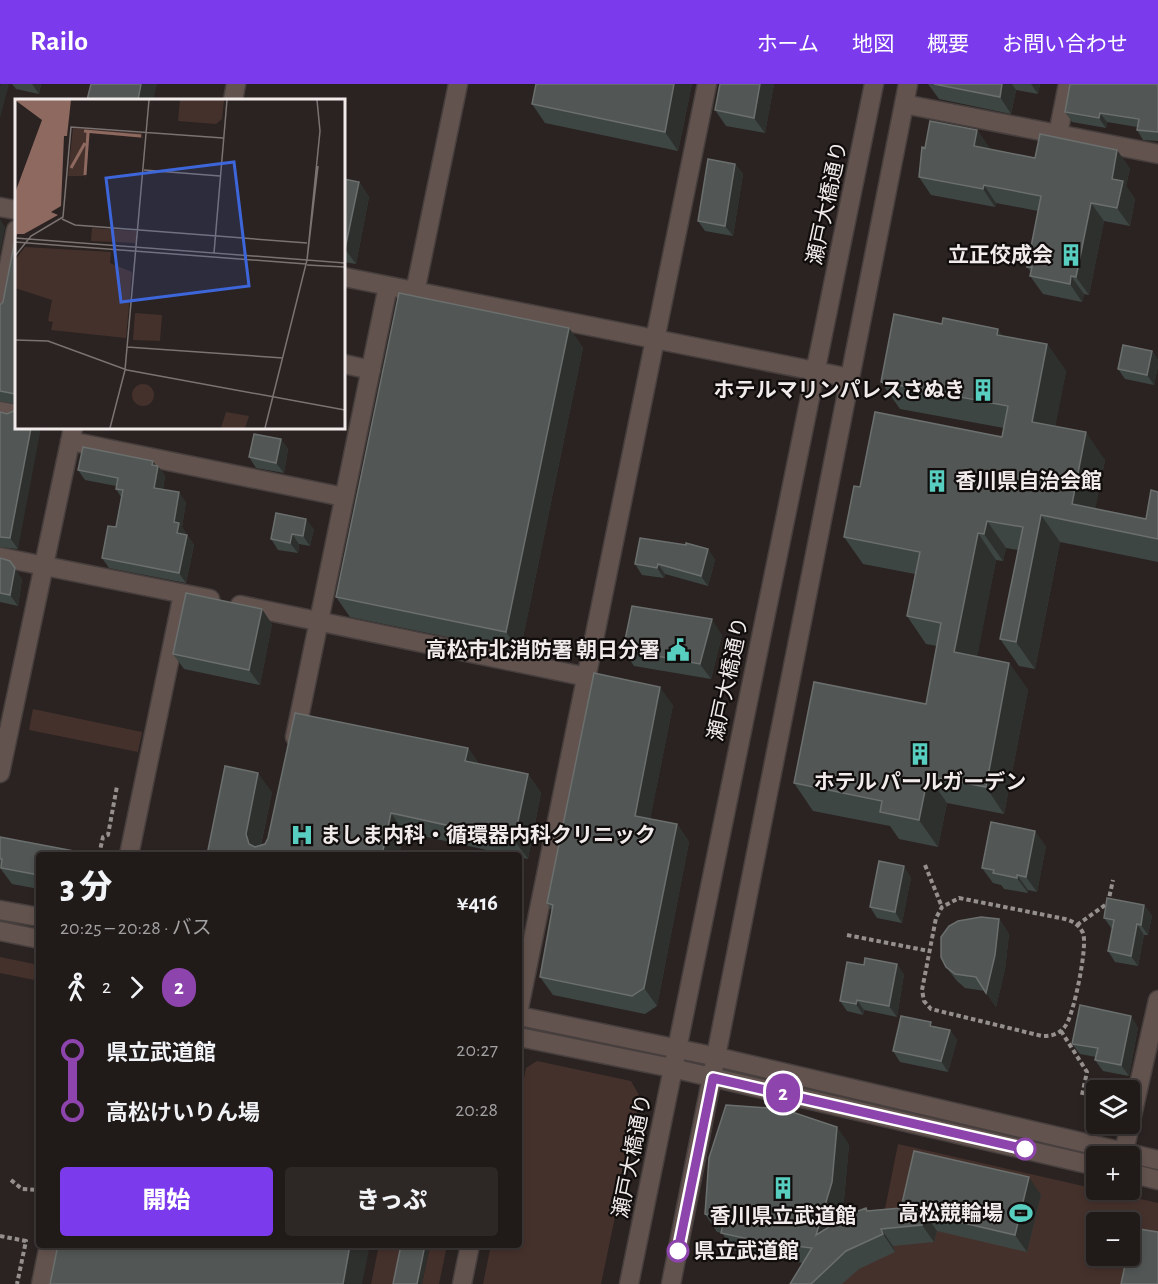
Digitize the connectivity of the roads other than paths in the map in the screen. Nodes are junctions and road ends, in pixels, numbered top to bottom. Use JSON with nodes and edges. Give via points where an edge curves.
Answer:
{"nodes":[{"id":1,"x":236,"y":84,"type":"edge"},
{"id":2,"x":458,"y":84,"type":"edge"},
{"id":3,"x":707,"y":84,"type":"edge"},
{"id":4,"x":874,"y":84,"type":"edge"},
{"id":5,"x":908,"y":84,"type":"edge"},
{"id":6,"x":1068,"y":84,"type":"edge"},
{"id":7,"x":233,"y":99,"type":"edge"},
{"id":8,"x":904,"y":104,"type":"junction"},
{"id":9,"x":1058,"y":134,"type":"junction"},
{"id":10,"x":1158,"y":154,"type":"edge"},
{"id":11,"x":0,"y":207,"type":"edge"},
{"id":12,"x":15,"y":210,"type":"edge"},
{"id":13,"x":15,"y":235,"type":"edge"},
{"id":14,"x":345,"y":277,"type":"edge"},
{"id":15,"x":388,"y":286,"type":"junction"},
{"id":16,"x":415,"y":292,"type":"junction"},
{"id":17,"x":0,"y":310,"type":"edge"},
{"id":18,"x":655,"y":340,"type":"junction"},
{"id":19,"x":345,"y":364,"type":"edge"},
{"id":20,"x":371,"y":370,"type":"junction"},
{"id":21,"x":815,"y":370,"type":"junction"},
{"id":22,"x":850,"y":378,"type":"junction"},
{"id":23,"x":0,"y":411,"type":"edge"},
{"id":24,"x":15,"y":414,"type":"edge"},
{"id":25,"x":71,"y":434,"type":"edge"},
{"id":26,"x":344,"y":497,"type":"junction"},
{"id":27,"x":0,"y":557,"type":"edge"},
{"id":28,"x":44,"y":566,"type":"junction"},
{"id":29,"x":183,"y":594,"type":"junction"},
{"id":30,"x":318,"y":622,"type":"junction"},
{"id":31,"x":587,"y":676,"type":"junction"},
{"id":32,"x":6,"y":716,"type":"edge"},
{"id":33,"x":292,"y":750,"type":"edge"},
{"id":34,"x":0,"y":773,"type":"edge"},
{"id":35,"x":130,"y":852,"type":"edge"},
{"id":36,"x":0,"y":910,"type":"edge"},
{"id":37,"x":36,"y":916,"type":"edge"},
{"id":38,"x":0,"y":931,"type":"edge"},
{"id":39,"x":36,"y":938,"type":"edge"},
{"id":40,"x":522,"y":993,"type":"edge"},
{"id":41,"x":1158,"y":1000,"type":"edge"},
{"id":42,"x":522,"y":1017,"type":"edge"},
{"id":43,"x":522,"y":1038,"type":"edge"},
{"id":44,"x":675,"y":1048,"type":"junction"},
{"id":45,"x":717,"y":1057,"type":"junction"},
{"id":46,"x":672,"y":1068,"type":"junction"},
{"id":47,"x":713,"y":1078,"type":"junction"},
{"id":48,"x":1090,"y":1146,"type":"edge"},
{"id":49,"x":1126,"y":1146,"type":"edge"},
{"id":50,"x":1140,"y":1157,"type":"edge"},
{"id":51,"x":1158,"y":1160,"type":"edge"},
{"id":52,"x":1086,"y":1164,"type":"edge"},
{"id":53,"x":1140,"y":1176,"type":"edge"},
{"id":54,"x":1158,"y":1180,"type":"edge"},
{"id":55,"x":48,"y":1248,"type":"edge"},
{"id":56,"x":469,"y":1248,"type":"edge"},
{"id":57,"x":41,"y":1284,"type":"edge"},
{"id":58,"x":462,"y":1284,"type":"edge"},
{"id":59,"x":629,"y":1284,"type":"edge"},
{"id":60,"x":671,"y":1284,"type":"edge"}],
"edges":[{"from":1,"to":7,"type":"street"},
{"from":2,"to":16,"type":"street"},
{"from":3,"to":18,"type":"street"},
{"from":4,"to":21,"type":"street","name":"瀬戸大橋通り"},
{"from":5,"to":8,"type":"street"},
{"from":6,"to":9,"type":"street"},
{"from":8,"to":9,"type":"street"},
{"from":8,"to":22,"type":"street"},
{"from":9,"to":10,"type":"street"},
{"from":11,"to":12,"type":"street"},
{"from":13,"to":17,"type":"street"},
{"from":14,"to":15,"type":"street"},
{"from":15,"to":16,"type":"street"},
{"from":15,"to":20,"type":"street"},
{"from":16,"to":18,"type":"street"},
{"from":18,"to":21,"type":"street"},
{"from":18,"to":31,"type":"street"},
{"from":19,"to":20,"type":"street"},
{"from":20,"to":26,"type":"street"},
{"from":21,"to":22,"type":"street"},
{"from":21,"to":44,"type":"street","name":"瀬戸大橋通り"},
{"from":22,"to":45,"type":"street"},
{"from":23,"to":24,"type":"street"},
{"from":25,"to":26,"type":"street"},
{"from":25,"to":28,"type":"street"},
{"from":26,"to":30,"type":"street"},
{"from":27,"to":28,"type":"street"},
{"from":28,"to":29,"type":"street"},
{"from":28,"to":32,"type":"street"},
{"from":29,"to":30,"type":"street"},
{"from":29,"to":35,"type":"street"},
{"from":30,"to":31,"type":"street"},
{"from":30,"to":33,"type":"street"},
{"from":31,"to":40,"type":"street"},
{"from":32,"to":34,"type":"street"},
{"from":36,"to":37,"type":"street"},
{"from":38,"to":39,"type":"street"},
{"from":41,"to":49,"type":"street"},
{"from":42,"to":44,"type":"street"},
{"from":43,"to":46,"type":"street"},
{"from":44,"to":45,"type":"street"},
{"from":44,"to":46,"type":"street","name":"瀬戸大橋通り"},
{"from":45,"to":47,"type":"street"},
{"from":45,"to":48,"type":"street"},
{"from":46,"to":47,"type":"street"},
{"from":46,"to":59,"type":"street","name":"瀬戸大橋通り"},
{"from":47,"to":52,"type":"street"},
{"from":47,"to":60,"type":"street"},
{"from":50,"to":51,"type":"street"},
{"from":53,"to":54,"type":"street"},
{"from":55,"to":57,"type":"street"},
{"from":56,"to":58,"type":"street"}]}
